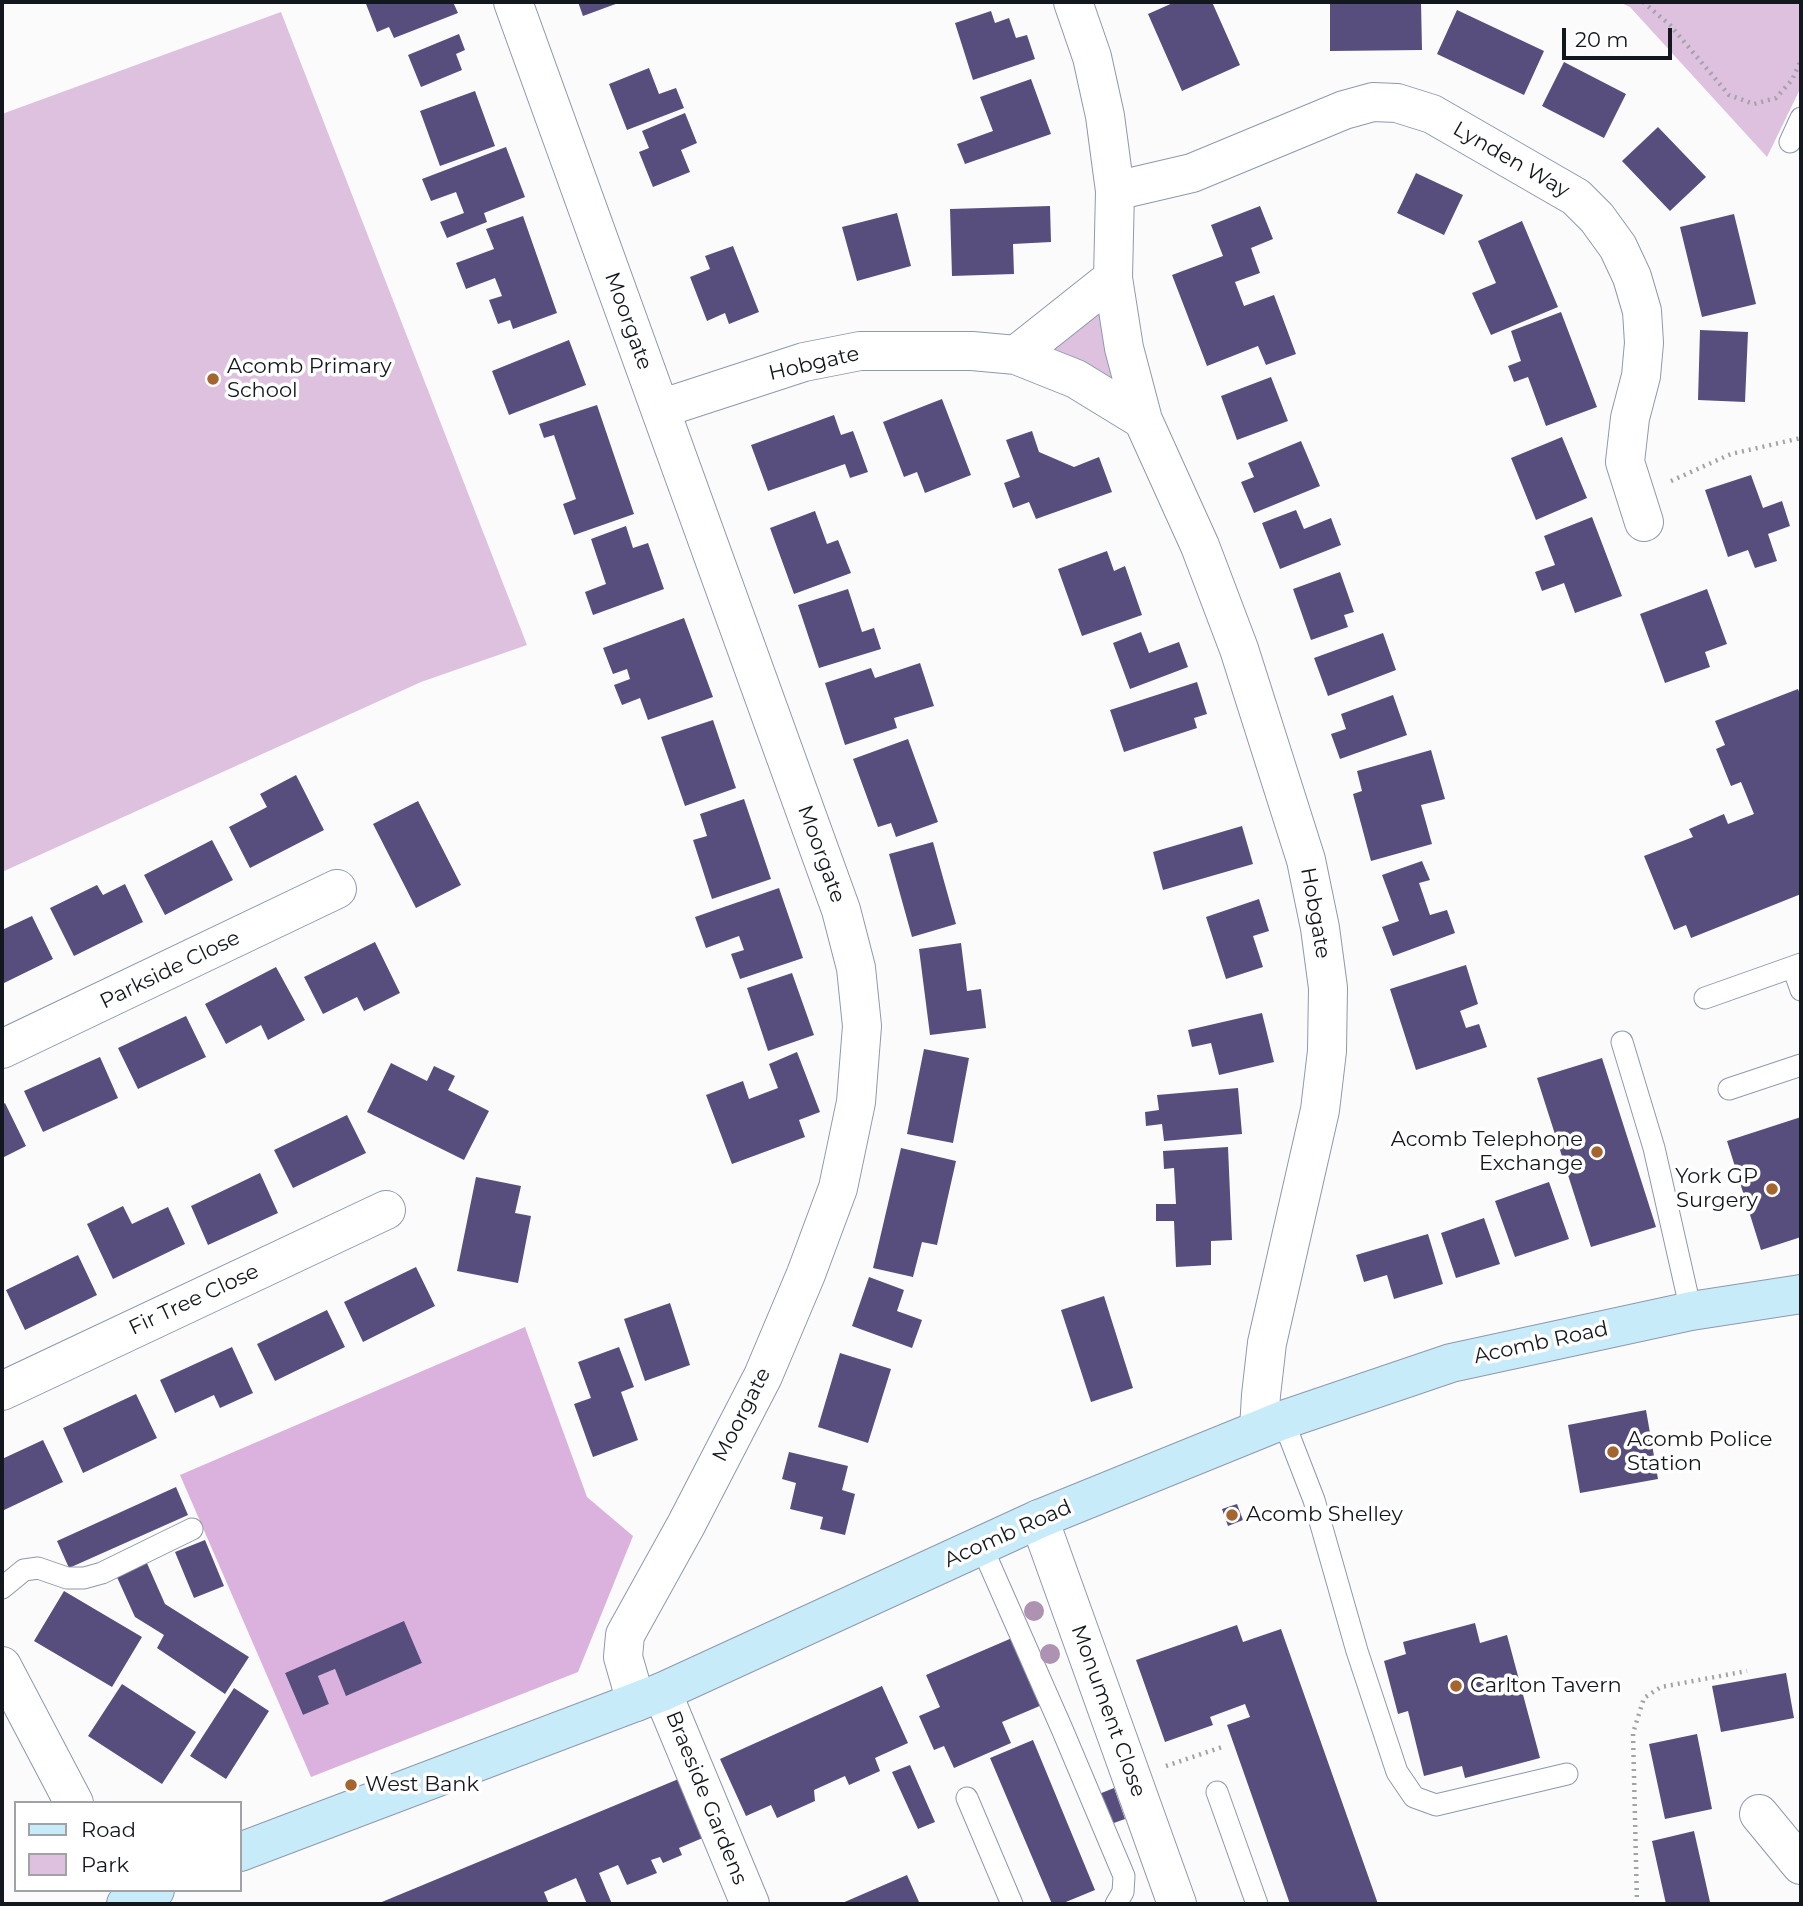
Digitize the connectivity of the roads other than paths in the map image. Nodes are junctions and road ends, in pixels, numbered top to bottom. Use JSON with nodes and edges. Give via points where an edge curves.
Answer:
{"nodes":[{"id":1,"x":513,"y":2,"type":"edge"},
{"id":2,"x":1073,"y":2,"type":"edge"},
{"id":3,"x":1801,"y":118,"type":"edge"},
{"id":4,"x":1790,"y":142,"type":"dead end"},
{"id":5,"x":1115,"y":191,"type":"junction"},
{"id":6,"x":1113,"y":278,"type":"junction"},
{"id":7,"x":1016,"y":355,"type":"junction"},
{"id":8,"x":660,"y":409,"type":"junction"},
{"id":9,"x":1143,"y":420,"type":"junction"},
{"id":10,"x":1640,"y":510,"type":"road end"},
{"id":11,"x":337,"y":889,"type":"dead end"},
{"id":12,"x":1797,"y":965,"type":"edge"},
{"id":13,"x":1801,"y":990,"type":"edge"},
{"id":14,"x":1705,"y":998,"type":"dead end"},
{"id":15,"x":1622,"y":1042,"type":"dead end"},
{"id":16,"x":2,"y":1049,"type":"edge"},
{"id":17,"x":1801,"y":1065,"type":"edge"},
{"id":18,"x":1730,"y":1089,"type":"dead end"},
{"id":19,"x":386,"y":1210,"type":"dead end"},
{"id":20,"x":1801,"y":1294,"type":"edge"},
{"id":21,"x":1691,"y":1311,"type":"junction"},
{"id":22,"x":2,"y":1391,"type":"edge"},
{"id":23,"x":1271,"y":1424,"type":"junction"},
{"id":24,"x":1039,"y":1519,"type":"junction"},
{"id":25,"x":192,"y":1529,"type":"dead end"},
{"id":26,"x":981,"y":1545,"type":"junction"},
{"id":27,"x":2,"y":1588,"type":"edge"},
{"id":28,"x":2,"y":1666,"type":"edge"},
{"id":29,"x":649,"y":1697,"type":"junction"},
{"id":30,"x":1567,"y":1774,"type":"dead end"},
{"id":31,"x":1217,"y":1792,"type":"dead end"},
{"id":32,"x":967,"y":1798,"type":"dead end"},
{"id":33,"x":73,"y":1801,"type":"edge"},
{"id":34,"x":1759,"y":1814,"type":"dead end"},
{"id":35,"x":242,"y":1851,"type":"edge"},
{"id":36,"x":1801,"y":1865,"type":"edge"},
{"id":37,"x":151,"y":1892,"type":"edge"},
{"id":38,"x":126,"y":1904,"type":"edge"},
{"id":39,"x":750,"y":1904,"type":"edge"},
{"id":40,"x":1012,"y":1904,"type":"edge"},
{"id":41,"x":1116,"y":1904,"type":"edge"},
{"id":42,"x":1177,"y":1904,"type":"edge"},
{"id":43,"x":1258,"y":1904,"type":"edge"}],
"edges":[{"from":1,"to":8,"type":"street","name":"Moorgate"},
{"from":2,"to":5,"type":"street","name":"Hobgate","via":[[1092,57]]},
{"from":3,"to":4,"type":"lane"},
{"from":5,"to":6,"type":"street","name":"Hobgate"},
{"from":5,"to":10,"type":"street","name":"Lynden Way","via":[[1192,173],[1373,102],[1397,103],[1432,114],[1576,197],[1618,247],[1642,311],[1641,376],[1625,462]]},
{"from":6,"to":7,"type":"street"},
{"from":6,"to":9,"type":"street","name":"Hobgate","via":[[1124,348]]},
{"from":7,"to":8,"type":"street","name":"Hobgate","via":[[860,351],[804,362]]},
{"from":7,"to":9,"type":"street","name":"Hobgate","via":[[1076,379]]},
{"from":8,"to":29,"type":"street","name":"Moorgate","via":[[841,910],[856,968],[862,1026],[856,1102],[838,1188],[806,1274],[763,1376],[625,1635],[623,1657]]},
{"from":9,"to":23,"type":"street","name":"Hobgate","via":[[1200,546],[1270,742],[1306,860],[1328,988],[1320,1110],[1267,1343],[1261,1395]]},
{"from":11,"to":16,"type":"street","name":"Parkside Close"},
{"from":12,"to":13,"type":"lane"},
{"from":12,"to":14,"type":"lane"},
{"from":15,"to":21,"type":"lane","via":[[1654,1149]]},
{"from":17,"to":18,"type":"lane"},
{"from":19,"to":22,"type":"street","name":"Fir Tree Close"},
{"from":20,"to":21,"type":"main road","name":"Acomb Road"},
{"from":21,"to":23,"type":"main road","name":"Acomb Road","via":[[1451,1363]]},
{"from":23,"to":24,"type":"main road","name":"Acomb Road"},
{"from":23,"to":30,"type":"lane","via":[[1314,1500],[1397,1772],[1414,1797],[1436,1805]]},
{"from":24,"to":26,"type":"main road","name":"Acomb Road"},
{"from":24,"to":42,"type":"street","name":"Monument Close"},
{"from":25,"to":27,"type":"lane","via":[[102,1573],[67,1578],[38,1568],[24,1570]]},
{"from":26,"to":29,"type":"main road","name":"Acomb Road"},
{"from":26,"to":41,"type":"lane","via":[[1124,1876]]},
{"from":28,"to":33,"type":"street"},
{"from":29,"to":35,"type":"main road","name":"Acomb Road"},
{"from":29,"to":39,"type":"street","name":"Braeside Gardens"},
{"from":31,"to":43,"type":"lane"},
{"from":32,"to":40,"type":"lane"},
{"from":34,"to":36,"type":"street"},
{"from":37,"to":38,"type":"main road"}]}
